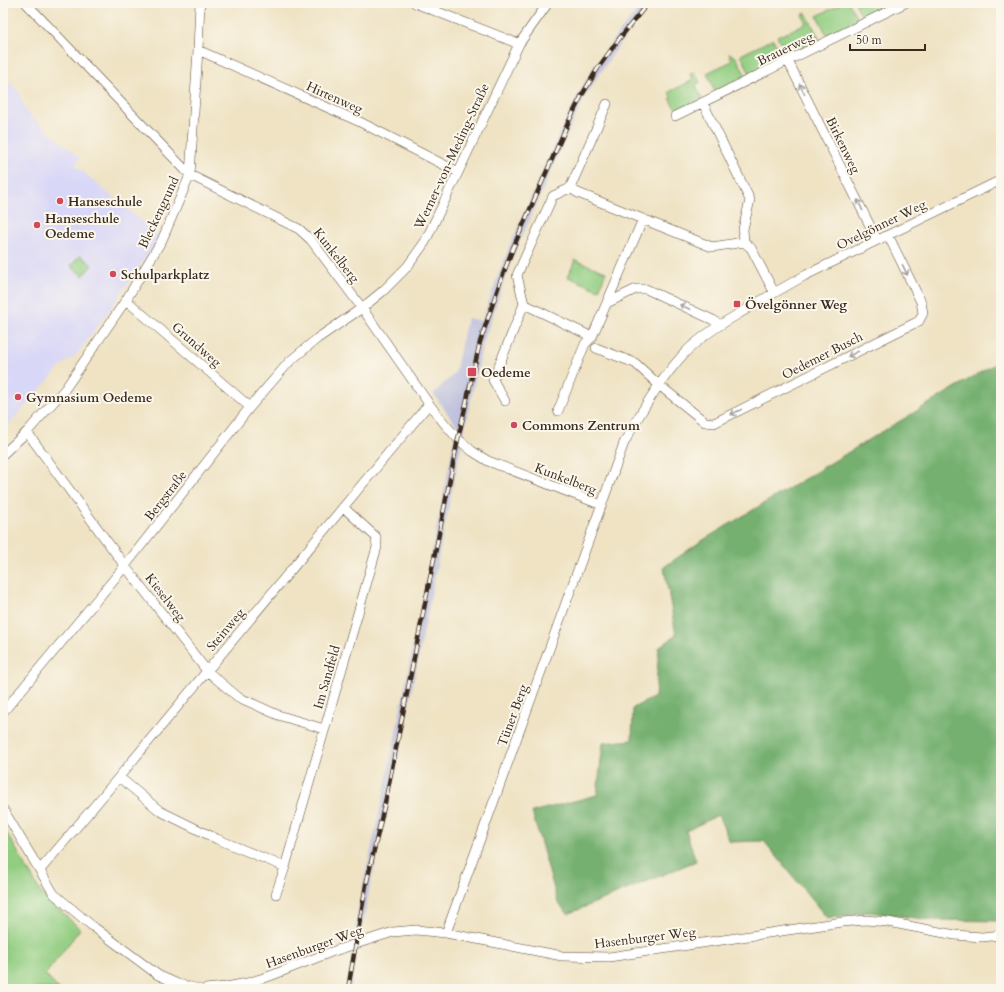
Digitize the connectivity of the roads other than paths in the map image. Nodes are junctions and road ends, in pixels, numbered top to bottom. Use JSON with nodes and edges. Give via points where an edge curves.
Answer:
{"nodes":[{"id":1,"x":26,"y":3,"type":"edge"},
{"id":2,"x":200,"y":3,"type":"edge"},
{"id":3,"x":415,"y":3,"type":"edge"},
{"id":4,"x":548,"y":3,"type":"edge"},
{"id":5,"x":905,"y":3,"type":"edge"},
{"id":6,"x":518,"y":44,"type":"junction"},
{"id":7,"x":198,"y":50,"type":"junction"},
{"id":8,"x":788,"y":61,"type":"junction"},
{"id":9,"x":703,"y":103,"type":"junction"},
{"id":10,"x":607,"y":104,"type":"dead end"},
{"id":11,"x":675,"y":116,"type":"dead end"},
{"id":12,"x":458,"y":172,"type":"junction"},
{"id":13,"x":190,"y":175,"type":"junction"},
{"id":14,"x":1001,"y":180,"type":"edge"},
{"id":15,"x":570,"y":188,"type":"junction"},
{"id":16,"x":643,"y":219,"type":"junction"},
{"id":17,"x":888,"y":235,"type":"junction"},
{"id":18,"x":877,"y":240,"type":"junction"},
{"id":19,"x":744,"y":242,"type":"junction"},
{"id":20,"x":774,"y":292,"type":"junction"},
{"id":21,"x":126,"y":300,"type":"junction"},
{"id":22,"x":606,"y":303,"type":"junction"},
{"id":23,"x":524,"y":304,"type":"junction"},
{"id":24,"x":362,"y":308,"type":"junction"},
{"id":25,"x":720,"y":325,"type":"junction"},
{"id":26,"x":592,"y":337,"type":"junction"},
{"id":27,"x":596,"y":348,"type":"dead end"},
{"id":28,"x":659,"y":385,"type":"junction"},
{"id":29,"x":505,"y":401,"type":"dead end"},
{"id":30,"x":429,"y":404,"type":"junction"},
{"id":31,"x":250,"y":407,"type":"junction"},
{"id":32,"x":558,"y":411,"type":"dead end"},
{"id":33,"x":28,"y":432,"type":"junction"},
{"id":34,"x":3,"y":454,"type":"edge"},
{"id":35,"x":602,"y":505,"type":"junction"},
{"id":36,"x":343,"y":507,"type":"junction"},
{"id":37,"x":126,"y":566,"type":"junction"},
{"id":38,"x":207,"y":671,"type":"junction"},
{"id":39,"x":3,"y":712,"type":"edge"},
{"id":40,"x":324,"y":730,"type":"junction"},
{"id":41,"x":119,"y":778,"type":"junction"},
{"id":42,"x":3,"y":809,"type":"edge"},
{"id":43,"x":285,"y":867,"type":"junction"},
{"id":44,"x":40,"y":870,"type":"junction"},
{"id":45,"x":276,"y":894,"type":"dead end"},
{"id":46,"x":446,"y":933,"type":"junction"},
{"id":47,"x":1001,"y":935,"type":"edge"},
{"id":48,"x":199,"y":989,"type":"edge"},
{"id":49,"x":205,"y":989,"type":"edge"}],
"edges":[{"from":1,"to":13,"type":"street","name":"Kunkelberg"},
{"from":2,"to":7,"type":"street","name":"Bleckengrund"},
{"from":3,"to":6,"type":"street"},
{"from":4,"to":6,"type":"street","name":"Werner-von-Meding-Straße"},
{"from":5,"to":8,"type":"street","name":"Brauerweg"},
{"from":6,"to":12,"type":"street","name":"Werner-von-Meding-Straße"},
{"from":7,"to":12,"type":"street","name":"Hirtenweg","via":[[360,122]]},
{"from":7,"to":13,"type":"street","name":"Bleckengrund"},
{"from":8,"to":9,"type":"street","name":"Brauerweg"},
{"from":18,"to":8,"type":"street","name":"Birkenweg","one_way":true},
{"from":9,"to":11,"type":"street","name":"Brauerweg"},
{"from":9,"to":19,"type":"street","via":[[750,200],[743,229]]},
{"from":10,"to":15,"type":"street"},
{"from":12,"to":24,"type":"street","name":"Werner-von-Meding-Straße","via":[[425,242],[407,267]]},
{"from":13,"to":21,"type":"street","name":"Bleckengrund","via":[[162,240]]},
{"from":13,"to":24,"type":"street","name":"Kunkelberg","via":[[299,229],[311,240]]},
{"from":14,"to":17,"type":"street","name":"Ovelgönner Weg"},
{"from":15,"to":16,"type":"street"},
{"from":15,"to":23,"type":"street","via":[[554,196],[517,275]]},
{"from":16,"to":19,"type":"street","via":[[712,247]]},
{"from":16,"to":22,"type":"street"},
{"from":17,"to":18,"type":"street","name":"Ovelgönner Weg"},
{"from":17,"to":28,"type":"street","name":"Oedemer Busch","one_way":true,"via":[[921,302],[923,313],[919,321],[714,423],[705,422]]},
{"from":18,"to":20,"type":"street","name":"Ovelgönner Weg"},
{"from":19,"to":20,"type":"street","via":[[751,248]]},
{"from":20,"to":25,"type":"street","name":"Ovelgönner Weg"},
{"from":21,"to":31,"type":"street","name":"Grundweg"},
{"from":21,"to":33,"type":"street","name":"Bleckengrund","via":[[65,389]]},
{"from":25,"to":22,"type":"street","one_way":true,"via":[[646,289],[636,289]]},
{"from":22,"to":26,"type":"street"},
{"from":23,"to":26,"type":"street"},
{"from":23,"to":29,"type":"street","via":[[493,380]]},
{"from":24,"to":30,"type":"street","name":"Kunkelberg"},
{"from":24,"to":31,"type":"street","name":"Bergstraße","via":[[318,338],[290,362]]},
{"from":25,"to":28,"type":"street","name":"Ovelgönner Weg","via":[[682,356]]},
{"from":26,"to":32,"type":"street","via":[[585,344]]},
{"from":27,"to":28,"type":"street","via":[[635,363]]},
{"from":28,"to":35,"type":"street","name":"Ovelgönner Weg","via":[[638,416],[624,444]]},
{"from":30,"to":35,"type":"street","name":"Kunkelberg","via":[[458,439],[488,461]]},
{"from":30,"to":36,"type":"street","name":"Steinweg"},
{"from":31,"to":37,"type":"street","name":"Bergstraße"},
{"from":33,"to":34,"type":"street","name":"Bleckengrund"},
{"from":33,"to":37,"type":"street","name":"Kieselweg"},
{"from":35,"to":46,"type":"street","name":"Tüner Berg"},
{"from":36,"to":38,"type":"street","name":"Steinweg"},
{"from":36,"to":40,"type":"street","name":"Im Sandfeld","via":[[376,537],[377,547]]},
{"from":37,"to":38,"type":"street","name":"Kieselweg"},
{"from":37,"to":39,"type":"street","name":"Bergstraße"},
{"from":38,"to":40,"type":"street","name":"Kieselweg","via":[[238,697]]},
{"from":38,"to":41,"type":"street","name":"Steinweg"},
{"from":40,"to":43,"type":"street","name":"Im Sandfeld"},
{"from":41,"to":43,"type":"street","via":[[160,811],[217,839]]},
{"from":41,"to":44,"type":"street","name":"Steinweg"},
{"from":42,"to":44,"type":"street"},
{"from":43,"to":45,"type":"street","name":"Im Sandfeld"},
{"from":44,"to":48,"type":"street","via":[[54,894],[91,925],[158,975],[178,984]]},
{"from":46,"to":47,"type":"street","name":"Hasenburger Weg","via":[[562,956],[609,957],[866,920],[955,935]]},
{"from":46,"to":49,"type":"street","name":"Hasenburger Weg","via":[[416,930],[393,932],[247,983]]}]}
